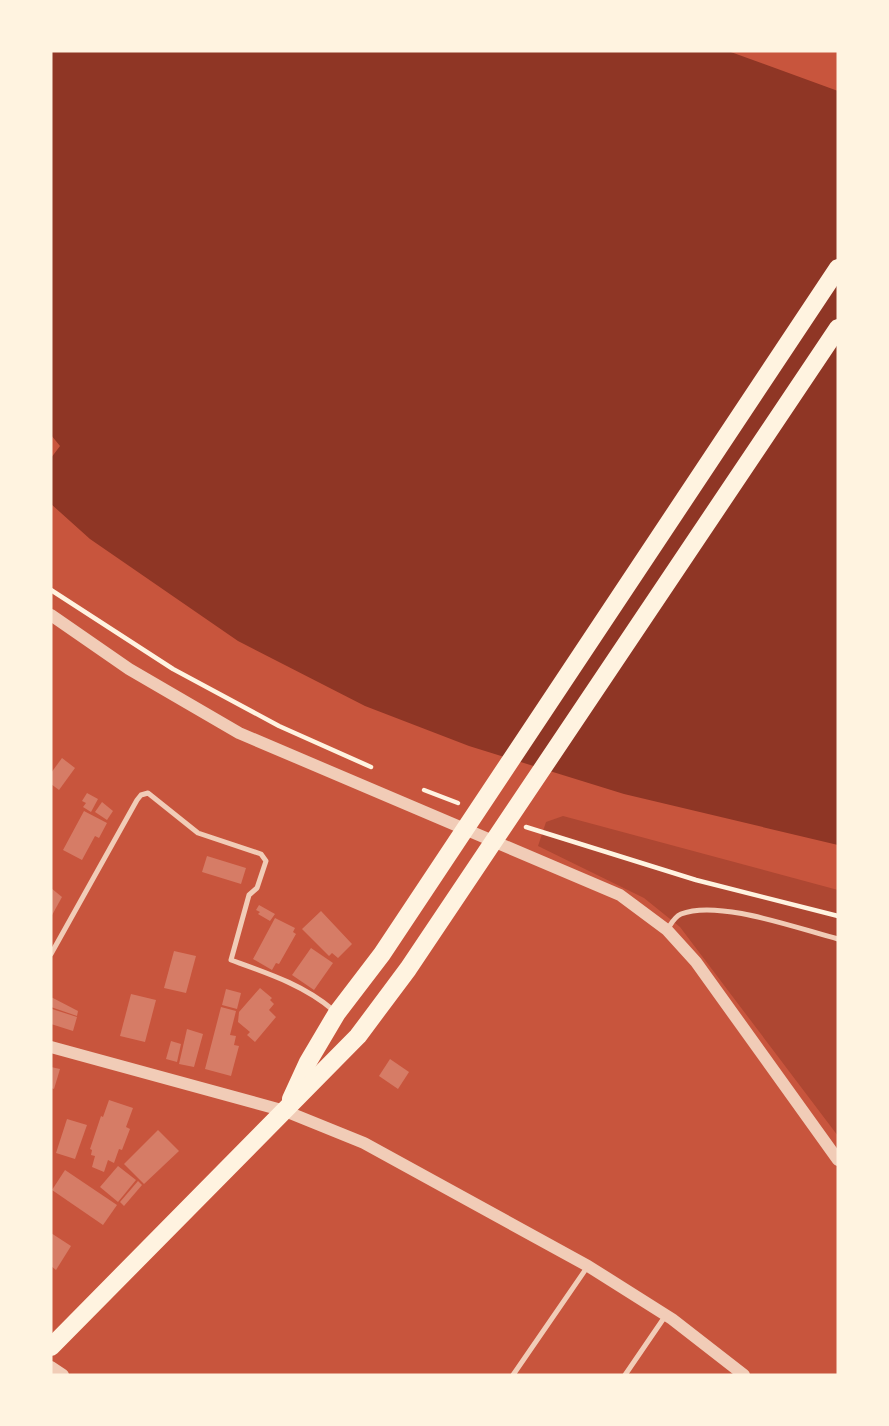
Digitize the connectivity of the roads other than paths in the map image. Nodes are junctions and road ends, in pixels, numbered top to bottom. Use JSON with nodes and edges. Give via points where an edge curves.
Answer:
{"nodes":[{"id":1,"x":838,"y":268,"type":"edge"},
{"id":2,"x":838,"y":328,"type":"edge"},
{"id":3,"x":51,"y":615,"type":"edge"},
{"id":4,"x":667,"y":930,"type":"junction"},
{"id":5,"x":838,"y":939,"type":"edge"},
{"id":6,"x":51,"y":954,"type":"edge"},
{"id":7,"x":337,"y":1013,"type":"junction"},
{"id":8,"x":51,"y":1047,"type":"edge"},
{"id":9,"x":285,"y":1111,"type":"junction"},
{"id":10,"x":838,"y":1160,"type":"edge"},
{"id":11,"x":588,"y":1266,"type":"junction"},
{"id":12,"x":666,"y":1315,"type":"junction"},
{"id":13,"x":51,"y":1346,"type":"edge"},
{"id":14,"x":51,"y":1367,"type":"edge"},
{"id":15,"x":63,"y":1375,"type":"edge"},
{"id":16,"x":513,"y":1375,"type":"edge"},
{"id":17,"x":625,"y":1375,"type":"edge"},
{"id":18,"x":744,"y":1375,"type":"edge"}],
"edges":[{"from":1,"to":7,"type":"main road","via":[[383,954]]},
{"from":2,"to":9,"type":"main road","via":[[408,969],[358,1036]]},
{"from":3,"to":4,"type":"street","via":[[129,669],[239,733],[586,879],[620,895]]},
{"from":4,"to":5,"type":"lane","via":[[681,914],[712,908]]},
{"from":4,"to":10,"type":"street","via":[[696,962]]},
{"from":6,"to":7,"type":"lane","via":[[137,800],[148,793],[198,833],[261,854],[266,860],[257,888],[249,895],[231,960],[279,978]]},
{"from":7,"to":9,"type":"main road"},
{"from":8,"to":9,"type":"street"},
{"from":9,"to":11,"type":"street","via":[[364,1143]]},
{"from":9,"to":13,"type":"main road"},
{"from":11,"to":12,"type":"street"},
{"from":11,"to":16,"type":"lane"},
{"from":12,"to":17,"type":"lane"},
{"from":12,"to":18,"type":"street"},
{"from":14,"to":15,"type":"street"}]}
